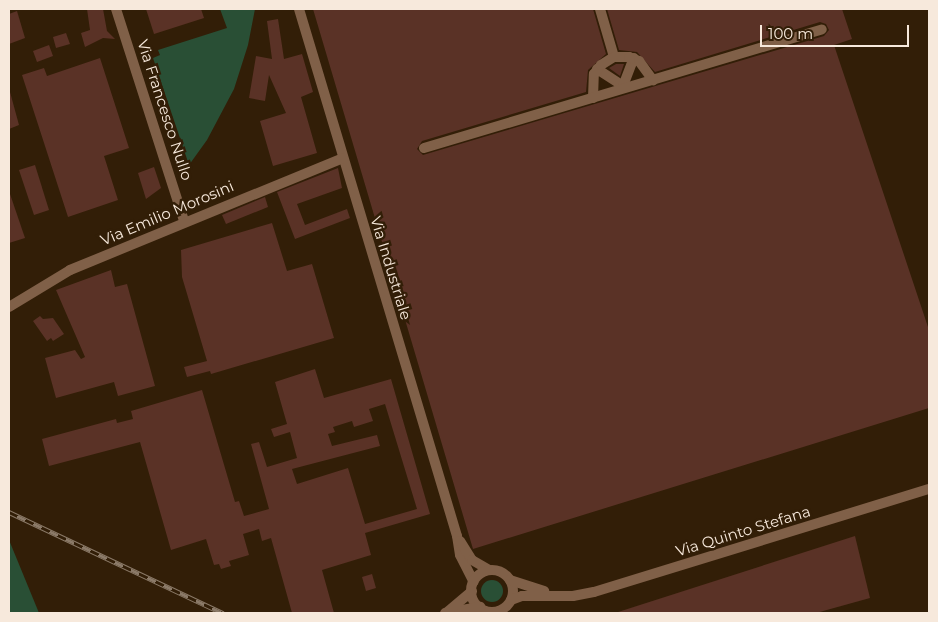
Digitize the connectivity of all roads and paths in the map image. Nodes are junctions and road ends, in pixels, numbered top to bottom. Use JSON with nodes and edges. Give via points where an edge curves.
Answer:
{"nodes":[{"id":1,"x":116,"y":9,"type":"edge"},
{"id":2,"x":299,"y":9,"type":"edge"},
{"id":3,"x":600,"y":9,"type":"edge"},
{"id":4,"x":822,"y":29,"type":"dead end"},
{"id":5,"x":614,"y":57,"type":"junction"},
{"id":6,"x":634,"y":58,"type":"junction"},
{"id":7,"x":597,"y":69,"type":"junction"},
{"id":8,"x":653,"y":80,"type":"junction"},
{"id":9,"x":623,"y":86,"type":"junction"},
{"id":10,"x":593,"y":98,"type":"junction"},
{"id":11,"x":424,"y":148,"type":"dead end"},
{"id":12,"x":343,"y":158,"type":"junction"},
{"id":13,"x":184,"y":221,"type":"junction"},
{"id":14,"x":9,"y":307,"type":"edge"},
{"id":15,"x":929,"y":489,"type":"edge"},
{"id":16,"x":457,"y":536,"type":"junction"},
{"id":17,"x":490,"y":570,"type":"junction"},
{"id":18,"x":510,"y":580,"type":"junction"},
{"id":19,"x":473,"y":587,"type":"junction"},
{"id":20,"x":564,"y":596,"type":"junction"},
{"id":21,"x":508,"y":606,"type":"edge"},
{"id":22,"x":486,"y":611,"type":"edge"},
{"id":23,"x":445,"y":613,"type":"edge"}],
"edges":[{"from":1,"to":13,"type":"street","name":"Via Francesco Nullo"},
{"from":2,"to":12,"type":"street","name":"Via Industriale"},
{"from":3,"to":5,"type":"street"},
{"from":4,"to":8,"type":"street"},
{"from":5,"to":6,"type":"street"},
{"from":5,"to":7,"type":"street"},
{"from":6,"to":8,"type":"street","via":[[647,68]]},
{"from":6,"to":9,"type":"street"},
{"from":7,"to":9,"type":"street"},
{"from":7,"to":10,"type":"street","via":[[592,85]]},
{"from":8,"to":9,"type":"street"},
{"from":9,"to":10,"type":"street"},
{"from":10,"to":11,"type":"street"},
{"from":12,"to":13,"type":"street","name":"Via Emilio Morosini"},
{"from":12,"to":16,"type":"street","name":"Via Industriale"},
{"from":13,"to":14,"type":"street","name":"Via Emilio Morosini","via":[[70,270]]},
{"from":15,"to":20,"type":"street","name":"Via Quinto Stefana","via":[[594,592]]},
{"from":16,"to":17,"type":"street","name":"Via Industriale","via":[[472,560]]},
{"from":16,"to":19,"type":"street","name":"Via Industriale","via":[[460,555]]},
{"from":17,"to":18,"type":"street","via":[[502,572]]},
{"from":17,"to":19,"type":"street"},
{"from":18,"to":20,"type":"street","name":"Via Quinto Stefana"},
{"from":18,"to":21,"type":"street"},
{"from":19,"to":22,"type":"street"},
{"from":19,"to":23,"type":"street"},
{"from":20,"to":21,"type":"street","name":"Via Quinto Stefana","via":[[531,595]]},
{"from":21,"to":22,"type":"street"},
{"from":22,"to":23,"type":"street"}]}
